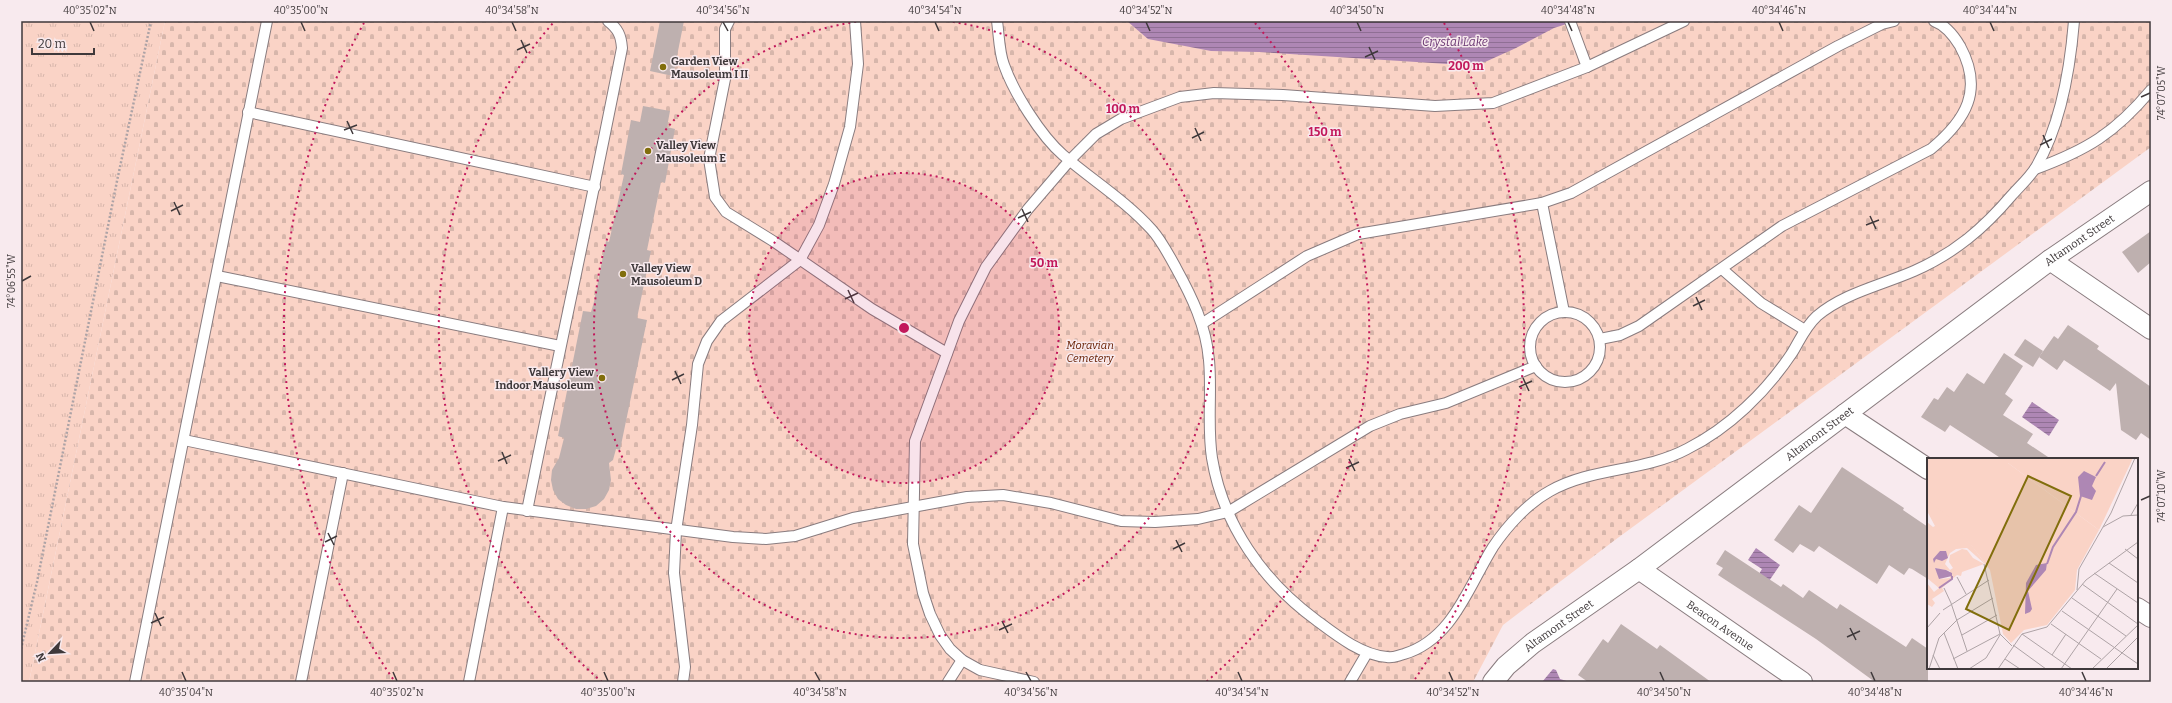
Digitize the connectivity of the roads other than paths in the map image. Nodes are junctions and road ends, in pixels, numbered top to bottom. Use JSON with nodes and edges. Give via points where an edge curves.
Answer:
{"nodes":[{"id":1,"x":267,"y":21,"type":"edge"},
{"id":2,"x":608,"y":21,"type":"edge"},
{"id":3,"x":729,"y":21,"type":"edge"},
{"id":4,"x":855,"y":21,"type":"edge"},
{"id":5,"x":997,"y":21,"type":"edge"},
{"id":6,"x":1570,"y":21,"type":"edge"},
{"id":7,"x":1684,"y":21,"type":"edge"},
{"id":8,"x":1894,"y":21,"type":"edge"},
{"id":9,"x":1934,"y":21,"type":"edge"},
{"id":10,"x":2074,"y":21,"type":"edge"},
{"id":11,"x":1587,"y":67,"type":"junction"},
{"id":12,"x":2151,"y":90,"type":"edge"},
{"id":13,"x":248,"y":112,"type":"junction"},
{"id":14,"x":1070,"y":160,"type":"junction"},
{"id":15,"x":2035,"y":169,"type":"junction"},
{"id":16,"x":595,"y":187,"type":"junction"},
{"id":17,"x":2151,"y":191,"type":"edge"},
{"id":18,"x":1542,"y":202,"type":"junction"},
{"id":19,"x":800,"y":260,"type":"junction"},
{"id":20,"x":2050,"y":260,"type":"junction"},
{"id":21,"x":1722,"y":269,"type":"junction"},
{"id":22,"x":217,"y":276,"type":"junction"},
{"id":23,"x":1564,"y":312,"type":"junction"},
{"id":24,"x":1203,"y":323,"type":"junction"},
{"id":25,"x":2151,"y":329,"type":"edge"},
{"id":26,"x":1805,"y":330,"type":"junction"},
{"id":27,"x":1600,"y":340,"type":"junction"},
{"id":28,"x":560,"y":346,"type":"junction"},
{"id":29,"x":947,"y":353,"type":"junction"},
{"id":30,"x":1536,"y":366,"type":"junction"},
{"id":31,"x":1845,"y":414,"type":"junction"},
{"id":32,"x":184,"y":440,"type":"junction"},
{"id":33,"x":1927,"y":468,"type":"edge"},
{"id":34,"x":343,"y":473,"type":"junction"},
{"id":35,"x":503,"y":507,"type":"junction"},
{"id":36,"x":912,"y":507,"type":"junction"},
{"id":37,"x":527,"y":511,"type":"junction"},
{"id":38,"x":1228,"y":512,"type":"junction"},
{"id":39,"x":676,"y":531,"type":"junction"},
{"id":40,"x":1639,"y":569,"type":"junction"},
{"id":41,"x":2138,"y":609,"type":"edge"},
{"id":42,"x":2151,"y":617,"type":"edge"},
{"id":43,"x":1367,"y":653,"type":"junction"},
{"id":44,"x":962,"y":660,"type":"junction"},
{"id":45,"x":135,"y":682,"type":"edge"},
{"id":46,"x":301,"y":682,"type":"edge"},
{"id":47,"x":469,"y":682,"type":"edge"},
{"id":48,"x":683,"y":682,"type":"edge"},
{"id":49,"x":948,"y":682,"type":"edge"},
{"id":50,"x":1034,"y":682,"type":"edge"},
{"id":51,"x":1350,"y":682,"type":"edge"},
{"id":52,"x":1493,"y":682,"type":"edge"},
{"id":53,"x":1802,"y":682,"type":"edge"}],
"edges":[{"from":1,"to":13,"type":"lane"},
{"from":2,"to":16,"type":"lane","via":[[620,35],[622,48]]},
{"from":3,"to":19,"type":"lane","via":[[725,29],[724,79],[709,159],[715,197],[726,212]]},
{"from":4,"to":19,"type":"lane","via":[[858,64],[850,127],[819,225]]},
{"from":5,"to":14,"type":"lane","via":[[1003,63],[1023,105],[1059,152]]},
{"from":6,"to":11,"type":"lane"},
{"from":7,"to":11,"type":"lane"},
{"from":8,"to":18,"type":"lane","via":[[1882,24],[1838,46],[1571,193]]},
{"from":9,"to":21,"type":"lane","via":[[1947,29],[1956,40],[1963,52],[1972,84],[1969,102],[1962,118],[1947,136],[1931,149],[1782,226],[1756,242]]},
{"from":10,"to":15,"type":"lane","via":[[2070,67],[2056,121]]},
{"from":11,"to":14,"type":"lane","via":[[1493,103],[1464,106],[1214,92],[1180,97],[1121,119],[1096,134]]},
{"from":12,"to":15,"type":"lane","via":[[2130,114],[2101,139],[2082,150]]},
{"from":13,"to":16,"type":"lane"},
{"from":13,"to":22,"type":"lane"},
{"from":14,"to":24,"type":"lane","via":[[1154,231],[1176,268]]},
{"from":14,"to":29,"type":"lane","via":[[1028,209],[986,267],[959,321]]},
{"from":15,"to":26,"type":"lane","via":[[1985,226],[1946,254],[1914,271],[1870,287],[1831,307],[1814,319]]},
{"from":16,"to":28,"type":"lane"},
{"from":17,"to":20,"type":"street","name":"Altamont Street"},
{"from":18,"to":23,"type":"lane"},
{"from":18,"to":24,"type":"lane","via":[[1358,234],[1307,256]]},
{"from":19,"to":29,"type":"lane","via":[[872,309]]},
{"from":19,"to":39,"type":"lane","via":[[721,321],[707,341],[698,364],[692,425]]},
{"from":20,"to":25,"type":"street"},
{"from":20,"to":31,"type":"street","name":"Altamont Street"},
{"from":21,"to":26,"type":"lane","via":[[1761,303]]},
{"from":21,"to":27,"type":"lane","via":[[1639,326],[1620,335]]},
{"from":22,"to":28,"type":"lane"},
{"from":22,"to":32,"type":"lane"},
{"from":23,"to":27,"type":"lane","via":[[1574,312],[1583,316],[1596,330]]},
{"from":23,"to":30,"type":"lane","via":[[1544,318],[1537,326],[1532,336],[1532,356]]},
{"from":24,"to":38,"type":"lane","via":[[1209,358],[1212,455]]},
{"from":26,"to":43,"type":"lane","via":[[1792,353],[1760,395],[1690,448],[1668,458],[1629,469],[1602,473],[1550,490],[1525,511],[1496,543],[1456,614],[1438,636],[1418,650],[1391,658]]},
{"from":27,"to":30,"type":"lane","via":[[1600,352],[1596,363],[1589,373],[1579,379],[1555,381],[1544,375]]},
{"from":28,"to":37,"type":"lane"},
{"from":29,"to":36,"type":"lane","via":[[915,441]]},
{"from":30,"to":38,"type":"lane","via":[[1446,403],[1400,414],[1370,426]]},
{"from":31,"to":33,"type":"street"},
{"from":31,"to":40,"type":"street","name":"Altamont Street"},
{"from":32,"to":34,"type":"lane"},
{"from":32,"to":45,"type":"lane"},
{"from":34,"to":35,"type":"lane"},
{"from":34,"to":46,"type":"lane"},
{"from":35,"to":37,"type":"lane"},
{"from":35,"to":47,"type":"lane"},
{"from":36,"to":38,"type":"lane","via":[[967,497],[1003,495],[1051,503],[1121,521],[1198,519]]},
{"from":36,"to":39,"type":"lane","via":[[853,518],[795,536],[733,537]]},
{"from":36,"to":44,"type":"lane","via":[[913,544],[925,600],[940,634],[950,649]]},
{"from":37,"to":39,"type":"lane"},
{"from":38,"to":43,"type":"lane","via":[[1256,563],[1296,606]]},
{"from":39,"to":48,"type":"lane","via":[[674,573],[685,667]]},
{"from":40,"to":52,"type":"street","name":"Altamont Street","via":[[1533,643],[1506,666]]},
{"from":40,"to":53,"type":"street","name":"Beacon Avenue"},
{"from":41,"to":42,"type":"street"},
{"from":43,"to":51,"type":"lane"},
{"from":44,"to":49,"type":"lane"},
{"from":44,"to":50,"type":"lane","via":[[986,672]]}]}
